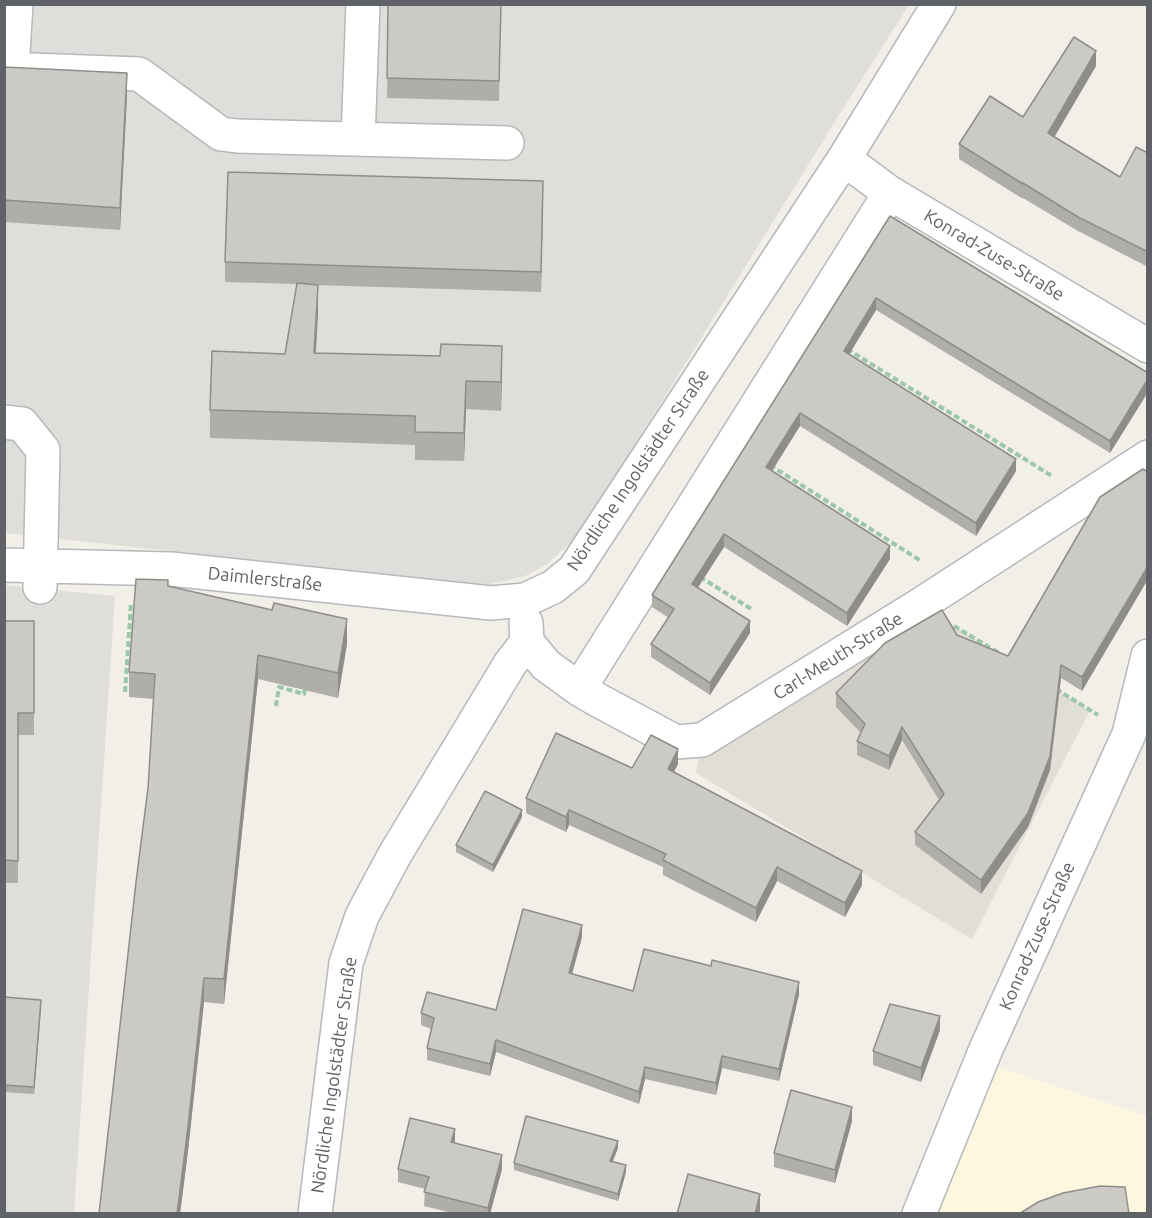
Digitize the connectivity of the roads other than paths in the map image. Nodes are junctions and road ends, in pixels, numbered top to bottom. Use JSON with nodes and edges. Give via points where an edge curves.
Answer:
{"nodes":[{"id":1,"x":16,"y":4,"type":"edge"},
{"id":2,"x":363,"y":4,"type":"edge"},
{"id":3,"x":939,"y":4,"type":"edge"},
{"id":4,"x":8,"y":69,"type":"edge"},
{"id":5,"x":358,"y":139,"type":"junction"},
{"id":6,"x":507,"y":143,"type":"dead end"},
{"id":7,"x":844,"y":159,"type":"junction"},
{"id":8,"x":890,"y":193,"type":"junction"},
{"id":9,"x":1148,"y":346,"type":"edge"},
{"id":10,"x":4,"y":422,"type":"edge"},
{"id":11,"x":1148,"y":457,"type":"edge"},
{"id":12,"x":4,"y":565,"type":"edge"},
{"id":13,"x":40,"y":577,"type":"junction"},
{"id":14,"x":525,"y":600,"type":"junction"},
{"id":15,"x":526,"y":642,"type":"junction"},
{"id":16,"x":1148,"y":656,"type":"edge"},
{"id":17,"x":579,"y":689,"type":"junction"},
{"id":18,"x":315,"y":1214,"type":"edge"},
{"id":19,"x":919,"y":1214,"type":"edge"}],
"edges":[{"from":1,"to":4,"type":"street"},
{"from":2,"to":5,"type":"street"},
{"from":3,"to":7,"type":"street","name":"Nördliche Ingolstädter Straße"},
{"from":4,"to":5,"type":"street","via":[[140,74],[221,134]]},
{"from":5,"to":6,"type":"street"},
{"from":7,"to":8,"type":"street","name":"Konrad-Zuse-Straße"},
{"from":7,"to":14,"type":"street","name":"Nördliche Ingolstädter Straße","via":[[574,570],[553,587]]},
{"from":8,"to":9,"type":"street","name":"Konrad-Zuse-Straße"},
{"from":8,"to":17,"type":"street"},
{"from":10,"to":13,"type":"street","via":[[22,424],[43,450]]},
{"from":11,"to":17,"type":"street","name":"Carl-Meuth-Straße","via":[[702,740],[676,742]]},
{"from":12,"to":13,"type":"street","name":"Daimlerstraße"},
{"from":13,"to":14,"type":"street","name":"Daimlerstraße","via":[[171,569],[491,603]]},
{"from":14,"to":15,"type":"street"},
{"from":15,"to":17,"type":"street","name":"Carl-Meuth-Straße","via":[[546,666]]},
{"from":15,"to":18,"type":"street","name":"Nördliche Ingolstädter Straße","via":[[394,856],[362,916],[346,963]]},
{"from":16,"to":19,"type":"street","name":"Konrad-Zuse-Straße","via":[[1129,734],[986,1049]]}]}
